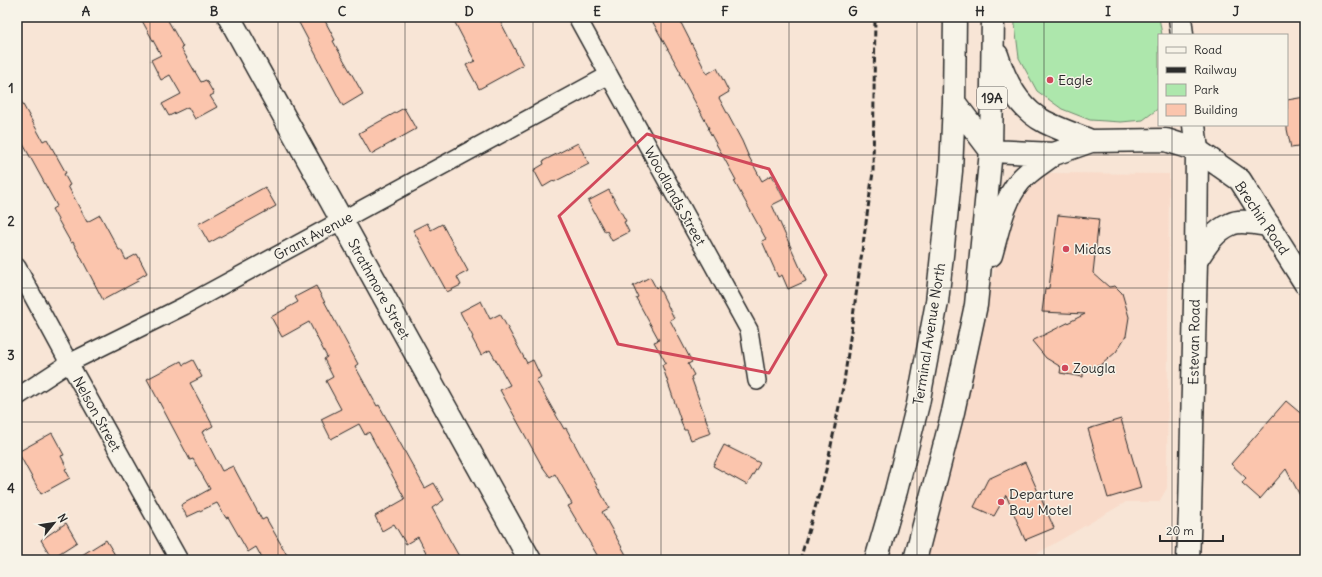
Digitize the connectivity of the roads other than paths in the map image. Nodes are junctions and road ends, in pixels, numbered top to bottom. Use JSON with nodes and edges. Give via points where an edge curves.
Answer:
{"nodes":[{"id":1,"x":229,"y":17,"type":"edge"},
{"id":2,"x":577,"y":17,"type":"edge"},
{"id":3,"x":955,"y":17,"type":"edge"},
{"id":4,"x":993,"y":17,"type":"edge"},
{"id":5,"x":1180,"y":17,"type":"edge"},
{"id":6,"x":1182,"y":34,"type":"edge"},
{"id":7,"x":993,"y":44,"type":"junction"},
{"id":8,"x":609,"y":75,"type":"junction"},
{"id":9,"x":954,"y":102,"type":"junction"},
{"id":10,"x":1194,"y":126,"type":"edge"},
{"id":11,"x":1091,"y":141,"type":"junction"},
{"id":12,"x":1197,"y":150,"type":"junction"},
{"id":13,"x":991,"y":151,"type":"junction"},
{"id":14,"x":1054,"y":154,"type":"junction"},
{"id":15,"x":341,"y":221,"type":"junction"},
{"id":16,"x":1269,"y":225,"type":"junction"},
{"id":17,"x":1196,"y":261,"type":"junction"},
{"id":18,"x":17,"y":267,"type":"edge"},
{"id":19,"x":1305,"y":283,"type":"edge"},
{"id":20,"x":976,"y":304,"type":"junction"},
{"id":21,"x":69,"y":363,"type":"junction"},
{"id":22,"x":756,"y":381,"type":"dead end"},
{"id":23,"x":17,"y":397,"type":"edge"},
{"id":24,"x":932,"y":498,"type":"junction"},
{"id":25,"x":180,"y":560,"type":"edge"},
{"id":26,"x":530,"y":560,"type":"edge"},
{"id":27,"x":876,"y":560,"type":"edge"},
{"id":28,"x":904,"y":560,"type":"edge"},
{"id":29,"x":916,"y":560,"type":"edge"},
{"id":30,"x":1188,"y":560,"type":"edge"}],
"edges":[{"from":1,"to":15,"type":"main road","name":"Strathmore Street"},
{"from":2,"to":8,"type":"street","name":"Woodlands Street"},
{"from":3,"to":9,"type":"main road","name":"Terminal Avenue North"},
{"from":4,"to":7,"type":"main road","number":"19A"},
{"from":5,"to":6,"type":"main road"},
{"from":7,"to":11,"type":"main road","via":[[1000,67],[1010,86],[1036,117]]},
{"from":7,"to":13,"type":"main road","number":"19A"},
{"from":8,"to":15,"type":"street","name":"Grant Avenue"},
{"from":8,"to":22,"type":"street","name":"Woodlands Street","via":[[749,330]]},
{"from":9,"to":13,"type":"main road","number":"19A"},
{"from":9,"to":27,"type":"main road","name":"Terminal Avenue North","via":[[951,171],[937,302],[918,404]]},
{"from":10,"to":12,"type":"main road","name":"Estevan Road"},
{"from":11,"to":12,"type":"main road","name":"Brechin Road","via":[[1166,140]]},
{"from":11,"to":14,"type":"main road","name":"Brechin Road"},
{"from":12,"to":16,"type":"main road","name":"Brechin Road","via":[[1240,180]]},
{"from":12,"to":17,"type":"main road","name":"Estevan Road"},
{"from":13,"to":14,"type":"main road","name":"Brechin Road"},
{"from":13,"to":20,"type":"main road"},
{"from":14,"to":20,"type":"main road","via":[[1019,182],[1008,198]]},
{"from":15,"to":21,"type":"street","name":"Grant Avenue","via":[[184,306]]},
{"from":15,"to":26,"type":"main road","name":"Strathmore Street"},
{"from":16,"to":17,"type":"main road","via":[[1245,222],[1231,224],[1212,237]]},
{"from":16,"to":19,"type":"main road","name":"Brechin Road"},
{"from":17,"to":30,"type":"main road","name":"Estevan Road"},
{"from":18,"to":21,"type":"street","name":"Nelson Street"},
{"from":20,"to":24,"type":"main road"},
{"from":21,"to":23,"type":"street","name":"Grant Avenue"},
{"from":21,"to":25,"type":"street","name":"Nelson Street"},
{"from":24,"to":28,"type":"main road"},
{"from":24,"to":29,"type":"main road"}]}
